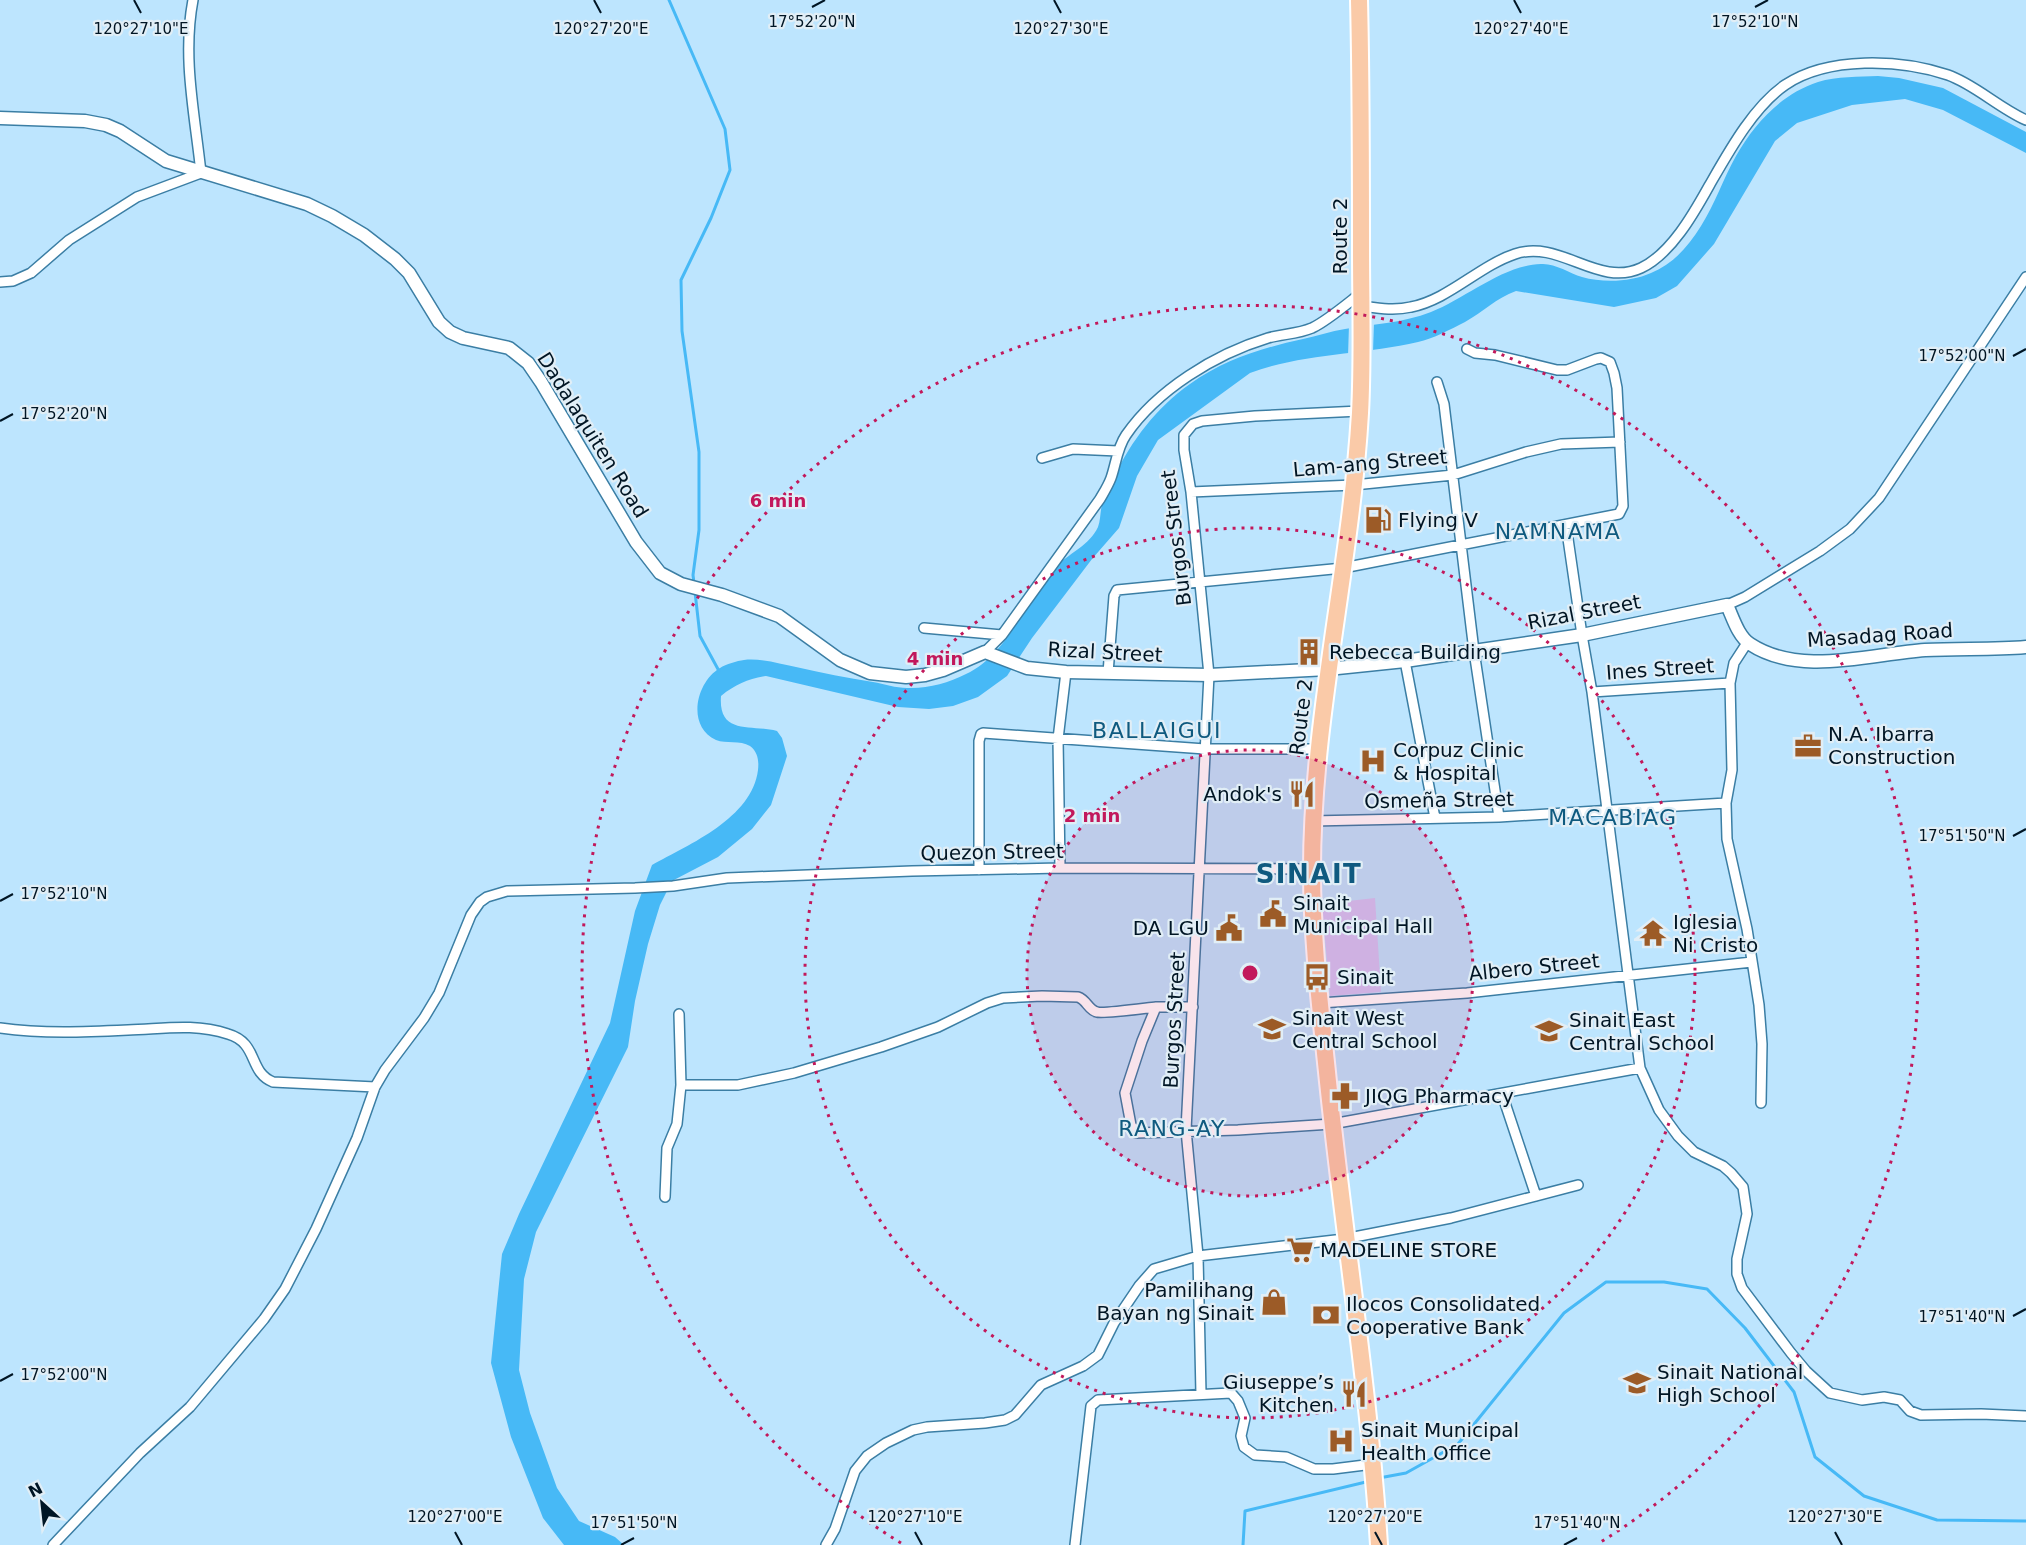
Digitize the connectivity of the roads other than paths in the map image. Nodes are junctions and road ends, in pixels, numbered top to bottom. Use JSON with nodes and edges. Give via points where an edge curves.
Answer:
{"nodes":[{"id":1,"x":193,"y":0,"type":"edge"},
{"id":2,"x":1359,"y":0,"type":"edge"},
{"id":3,"x":0,"y":118,"type":"edge"},
{"id":4,"x":2026,"y":120,"type":"edge"},
{"id":5,"x":201,"y":172,"type":"junction"},
{"id":6,"x":2026,"y":277,"type":"edge"},
{"id":7,"x":0,"y":282,"type":"edge"},
{"id":8,"x":1361,"y":304,"type":"junction"},
{"id":9,"x":1467,"y":349,"type":"dead end"},
{"id":10,"x":1437,"y":382,"type":"dead end"},
{"id":11,"x":1360,"y":411,"type":"junction"},
{"id":12,"x":1620,"y":442,"type":"junction"},
{"id":13,"x":1118,"y":451,"type":"junction"},
{"id":14,"x":1042,"y":458,"type":"dead end"},
{"id":15,"x":1453,"y":475,"type":"junction"},
{"id":16,"x":1354,"y":485,"type":"junction"},
{"id":17,"x":1191,"y":492,"type":"junction"},
{"id":18,"x":1566,"y":525,"type":"junction"},
{"id":19,"x":1462,"y":544,"type":"junction"},
{"id":20,"x":1343,"y":568,"type":"junction"},
{"id":21,"x":1200,"y":583,"type":"junction"},
{"id":22,"x":1727,"y":605,"type":"junction"},
{"id":23,"x":924,"y":628,"type":"dead end"},
{"id":24,"x":1002,"y":635,"type":"junction"},
{"id":25,"x":1582,"y":635,"type":"junction"},
{"id":26,"x":1748,"y":643,"type":"junction"},
{"id":27,"x":2026,"y":647,"type":"edge"},
{"id":28,"x":1474,"y":651,"type":"junction"},
{"id":29,"x":985,"y":652,"type":"junction"},
{"id":30,"x":1405,"y":662,"type":"junction"},
{"id":31,"x":1328,"y":669,"type":"junction"},
{"id":32,"x":1066,"y":672,"type":"junction"},
{"id":33,"x":1108,"y":673,"type":"junction"},
{"id":34,"x":1209,"y":675,"type":"junction"},
{"id":35,"x":1731,"y":683,"type":"junction"},
{"id":36,"x":1592,"y":692,"type":"junction"},
{"id":37,"x":1058,"y":739,"type":"junction"},
{"id":38,"x":1205,"y":749,"type":"junction"},
{"id":39,"x":1317,"y":749,"type":"junction"},
{"id":40,"x":1726,"y":803,"type":"junction"},
{"id":41,"x":1606,"y":810,"type":"junction"},
{"id":42,"x":1499,"y":817,"type":"junction"},
{"id":43,"x":1435,"y":818,"type":"junction"},
{"id":44,"x":1312,"y":821,"type":"junction"},
{"id":45,"x":1060,"y":868,"type":"junction"},
{"id":46,"x":1198,"y":868,"type":"junction"},
{"id":47,"x":1312,"y":869,"type":"junction"},
{"id":48,"x":979,"y":870,"type":"junction"},
{"id":49,"x":1752,"y":962,"type":"junction"},
{"id":50,"x":1627,"y":976,"type":"junction"},
{"id":51,"x":1320,"y":1003,"type":"junction"},
{"id":52,"x":1156,"y":1007,"type":"junction"},
{"id":53,"x":1193,"y":1007,"type":"junction"},
{"id":54,"x":679,"y":1014,"type":"dead end"},
{"id":55,"x":0,"y":1028,"type":"edge"},
{"id":56,"x":1640,"y":1068,"type":"junction"},
{"id":57,"x":681,"y":1086,"type":"junction"},
{"id":58,"x":375,"y":1088,"type":"junction"},
{"id":59,"x":1502,"y":1094,"type":"junction"},
{"id":60,"x":1761,"y":1102,"type":"dead end"},
{"id":61,"x":1332,"y":1124,"type":"junction"},
{"id":62,"x":1186,"y":1130,"type":"junction"},
{"id":63,"x":1578,"y":1185,"type":"dead end"},
{"id":64,"x":1536,"y":1196,"type":"junction"},
{"id":65,"x":665,"y":1197,"type":"dead end"},
{"id":66,"x":1346,"y":1239,"type":"junction"},
{"id":67,"x":1198,"y":1256,"type":"junction"},
{"id":68,"x":1201,"y":1394,"type":"junction"},
{"id":69,"x":2026,"y":1416,"type":"edge"},
{"id":70,"x":1373,"y":1465,"type":"junction"},
{"id":71,"x":53,"y":1545,"type":"edge"},
{"id":72,"x":826,"y":1545,"type":"edge"},
{"id":73,"x":1075,"y":1545,"type":"edge"},
{"id":74,"x":1379,"y":1545,"type":"edge"}],
"edges":[{"from":1,"to":5,"type":"street","via":[[188,67]]},
{"from":2,"to":8,"type":"highway","name":"Route 2"},
{"from":3,"to":5,"type":"street","name":"Dadalaquiten Road","via":[[106,124],[166,161]]},
{"from":4,"to":8,"type":"street","via":[[1949,76],[1917,67],[1887,62],[1821,70],[1800,77],[1767,101],[1724,160],[1694,213],[1666,249],[1640,269],[1626,274],[1607,273],[1568,258],[1526,251],[1501,260],[1422,304],[1403,309]]},
{"from":5,"to":7,"type":"street","via":[[137,197],[69,240],[31,273]]},
{"from":5,"to":29,"type":"street","name":"Dadalaquiten Road","via":[[308,204],[332,216],[395,259],[450,332],[509,348],[519,355],[534,371],[636,542],[660,573],[681,584],[779,616],[840,660],[870,673],[889,677],[925,675]]},
{"from":6,"to":22,"type":"street","name":"Rizal Street","via":[[1879,498],[1850,529],[1820,551]]},
{"from":8,"to":11,"type":"highway","name":"Route 2"},
{"from":8,"to":13,"type":"street","via":[[1315,327],[1249,345],[1171,387],[1147,409]]},
{"from":9,"to":12,"type":"street","via":[[1557,370],[1600,358],[1610,362],[1617,388]]},
{"from":10,"to":15,"type":"street","via":[[1444,404]]},
{"from":11,"to":16,"type":"highway","name":"Route 2"},
{"from":11,"to":17,"type":"street","name":"Burgos Street","via":[[1255,416],[1193,424],[1183,442]]},
{"from":12,"to":15,"type":"street","name":"Lam-ang Street","via":[[1561,444]]},
{"from":12,"to":18,"type":"street","via":[[1622,510],[1616,515]]},
{"from":13,"to":14,"type":"street","via":[[1074,449]]},
{"from":13,"to":24,"type":"street","via":[[1100,499]]},
{"from":15,"to":16,"type":"street","name":"Lam-ang Street"},
{"from":15,"to":19,"type":"street"},
{"from":16,"to":17,"type":"street","name":"Lam-ang Street"},
{"from":16,"to":20,"type":"highway","name":"Route 2"},
{"from":17,"to":21,"type":"street","name":"Burgos Street"},
{"from":18,"to":19,"type":"street"},
{"from":18,"to":25,"type":"street"},
{"from":19,"to":20,"type":"street"},
{"from":19,"to":28,"type":"street"},
{"from":20,"to":21,"type":"street"},
{"from":20,"to":31,"type":"highway","name":"Route 2"},
{"from":21,"to":33,"type":"street","via":[[1115,591]]},
{"from":21,"to":34,"type":"street","name":"Burgos Street"},
{"from":22,"to":25,"type":"street","name":"Rizal Street"},
{"from":22,"to":26,"type":"street"},
{"from":23,"to":24,"type":"street"},
{"from":24,"to":29,"type":"street"},
{"from":25,"to":28,"type":"street","name":"Rizal Street"},
{"from":25,"to":36,"type":"street"},
{"from":26,"to":27,"type":"street","name":"Masadag Road","via":[[1778,658],[1808,661],[1925,650]]},
{"from":26,"to":35,"type":"street","via":[[1734,663]]},
{"from":28,"to":30,"type":"street","name":"Rizal Street"},
{"from":28,"to":42,"type":"street"},
{"from":29,"to":32,"type":"street","name":"Rizal Street","via":[[1027,668]]},
{"from":30,"to":31,"type":"street","name":"Rizal Street"},
{"from":30,"to":43,"type":"street"},
{"from":31,"to":34,"type":"street","name":"Rizal Street"},
{"from":31,"to":39,"type":"highway","name":"Route 2"},
{"from":32,"to":33,"type":"street","name":"Rizal Street"},
{"from":32,"to":37,"type":"street"},
{"from":33,"to":34,"type":"street","name":"Rizal Street"},
{"from":34,"to":38,"type":"street","name":"Burgos Street"},
{"from":35,"to":36,"type":"street","name":"Ines Street"},
{"from":35,"to":40,"type":"street","via":[[1732,770]]},
{"from":36,"to":41,"type":"street"},
{"from":37,"to":38,"type":"street"},
{"from":37,"to":45,"type":"street"},
{"from":37,"to":48,"type":"street","via":[[981,734]]},
{"from":38,"to":39,"type":"street"},
{"from":38,"to":46,"type":"street","name":"Burgos Street"},
{"from":39,"to":44,"type":"highway","name":"Route 2"},
{"from":40,"to":41,"type":"street","name":"Osmeña Street"},
{"from":40,"to":49,"type":"street","via":[[1727,839]]},
{"from":41,"to":42,"type":"street","name":"Osmeña Street"},
{"from":41,"to":50,"type":"street"},
{"from":42,"to":43,"type":"street","name":"Osmeña Street"},
{"from":43,"to":44,"type":"street","name":"Osmeña Street"},
{"from":44,"to":47,"type":"highway","name":"Route 2"},
{"from":45,"to":46,"type":"street","name":"Quezon Street"},
{"from":45,"to":48,"type":"street","name":"Quezon Street"},
{"from":46,"to":47,"type":"street","name":"Quezon Street"},
{"from":46,"to":53,"type":"street","name":"Burgos Street"},
{"from":47,"to":51,"type":"highway","name":"Route 2"},
{"from":48,"to":58,"type":"street","name":"Quezon Street","via":[[727,878],[673,886],[496,893],[480,902],[434,1001]]},
{"from":49,"to":50,"type":"street","name":"Albero Street"},
{"from":49,"to":60,"type":"street","via":[[1761,1034]]},
{"from":50,"to":51,"type":"street","name":"Albero Street"},
{"from":50,"to":56,"type":"street"},
{"from":51,"to":61,"type":"highway","name":"Route 2"},
{"from":52,"to":53,"type":"street"},
{"from":52,"to":57,"type":"street","via":[[1102,1013],[1078,997],[1004,998],[938,1027],[794,1073],[738,1084]]},
{"from":52,"to":62,"type":"street","via":[[1126,1089],[1131,1125],[1138,1134]]},
{"from":53,"to":62,"type":"street","name":"Burgos Street"},
{"from":54,"to":57,"type":"street"},
{"from":55,"to":58,"type":"street","via":[[29,1032],[199,1028],[242,1041],[262,1076],[273,1082]]},
{"from":56,"to":59,"type":"street"},
{"from":56,"to":69,"type":"street","via":[[1659,1110],[1678,1136],[1694,1152],[1723,1166],[1743,1187],[1747,1214],[1737,1259],[1742,1288],[1806,1371],[1830,1393],[1862,1400],[1900,1400],[1910,1411],[1921,1415]]},
{"from":57,"to":65,"type":"street","via":[[677,1124],[667,1148]]},
{"from":58,"to":71,"type":"street","name":"Quezon Street","via":[[316,1229],[285,1289],[264,1319],[190,1407],[140,1453]]},
{"from":59,"to":61,"type":"street"},
{"from":59,"to":64,"type":"street"},
{"from":61,"to":62,"type":"street"},
{"from":61,"to":66,"type":"highway","name":"Route 2"},
{"from":62,"to":67,"type":"street","name":"Burgos Street"},
{"from":63,"to":64,"type":"street"},
{"from":64,"to":66,"type":"street"},
{"from":66,"to":67,"type":"street"},
{"from":66,"to":70,"type":"highway","name":"Route 2"},
{"from":67,"to":68,"type":"street","name":"Burgos Street"},
{"from":67,"to":72,"type":"street","via":[[1150,1271],[1114,1323],[1098,1355],[1041,1385],[1011,1417],[985,1423],[927,1426],[900,1436],[867,1456],[855,1471]]},
{"from":68,"to":70,"type":"street","via":[[1231,1393],[1245,1418],[1241,1436],[1244,1447],[1255,1455],[1287,1457],[1314,1468]]},
{"from":68,"to":73,"type":"street","via":[[1094,1402]]},
{"from":70,"to":74,"type":"highway","name":"Route 2"}]}
